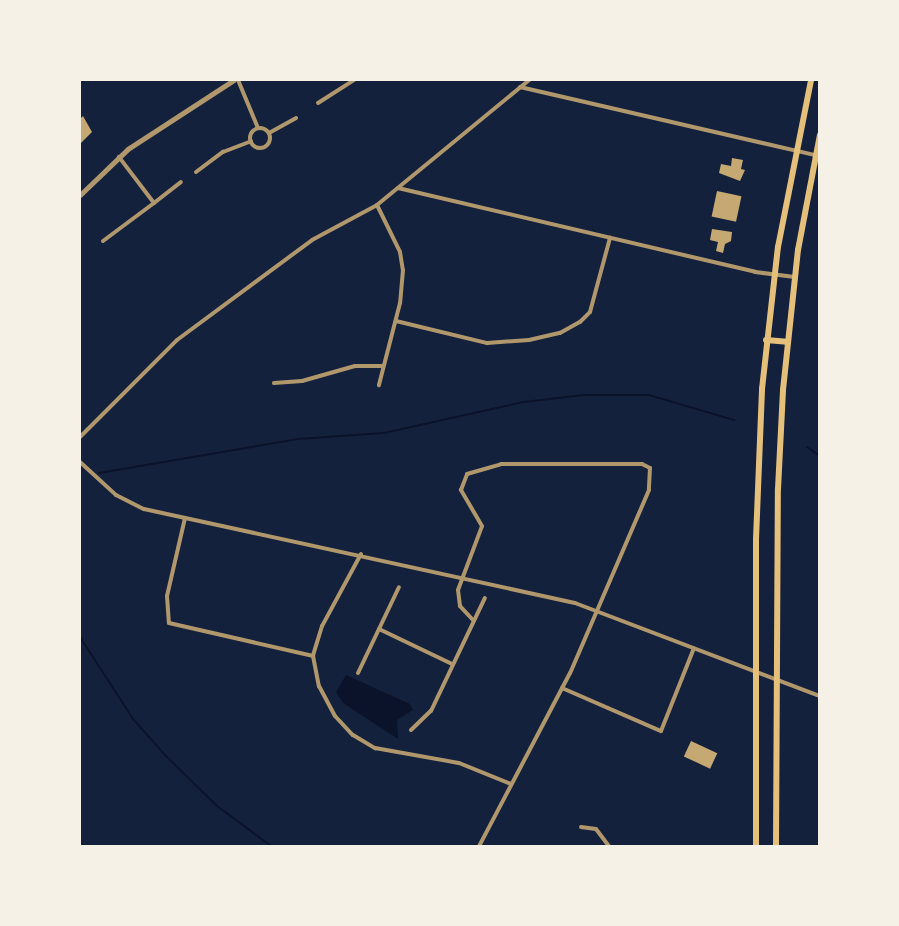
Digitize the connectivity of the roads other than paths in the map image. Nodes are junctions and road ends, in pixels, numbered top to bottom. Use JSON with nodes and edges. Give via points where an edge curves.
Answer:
{"nodes":[{"id":1,"x":236,"y":80,"type":"edge"},
{"id":2,"x":354,"y":80,"type":"edge"},
{"id":3,"x":529,"y":80,"type":"edge"},
{"id":4,"x":811,"y":80,"type":"edge"},
{"id":5,"x":520,"y":87,"type":"junction"},
{"id":6,"x":318,"y":103,"type":"dead end"},
{"id":7,"x":296,"y":118,"type":"dead end"},
{"id":8,"x":258,"y":128,"type":"junction"},
{"id":9,"x":269,"y":133,"type":"junction"},
{"id":10,"x":819,"y":135,"type":"edge"},
{"id":11,"x":251,"y":141,"type":"junction"},
{"id":12,"x":794,"y":151,"type":"junction"},
{"id":13,"x":815,"y":155,"type":"junction"},
{"id":14,"x":119,"y":156,"type":"junction"},
{"id":15,"x":196,"y":172,"type":"dead end"},
{"id":16,"x":181,"y":182,"type":"dead end"},
{"id":17,"x":398,"y":188,"type":"junction"},
{"id":18,"x":80,"y":195,"type":"edge"},
{"id":19,"x":154,"y":202,"type":"junction"},
{"id":20,"x":377,"y":205,"type":"junction"},
{"id":21,"x":610,"y":238,"type":"junction"},
{"id":22,"x":103,"y":241,"type":"dead end"},
{"id":23,"x":774,"y":274,"type":"junction"},
{"id":24,"x":795,"y":277,"type":"junction"},
{"id":25,"x":396,"y":321,"type":"junction"},
{"id":26,"x":766,"y":340,"type":"junction"},
{"id":27,"x":787,"y":342,"type":"junction"},
{"id":28,"x":383,"y":366,"type":"junction"},
{"id":29,"x":274,"y":382,"type":"dead end"},
{"id":30,"x":379,"y":385,"type":"dead end"},
{"id":31,"x":80,"y":437,"type":"edge"},
{"id":32,"x":80,"y":462,"type":"edge"},
{"id":33,"x":185,"y":518,"type":"junction"},
{"id":34,"x":361,"y":554,"type":"junction"},
{"id":35,"x":462,"y":576,"type":"junction"},
{"id":36,"x":399,"y":587,"type":"dead end"},
{"id":37,"x":485,"y":598,"type":"dead end"},
{"id":38,"x":598,"y":610,"type":"junction"},
{"id":39,"x":473,"y":620,"type":"junction"},
{"id":40,"x":379,"y":629,"type":"junction"},
{"id":41,"x":694,"y":648,"type":"junction"},
{"id":42,"x":313,"y":656,"type":"junction"},
{"id":43,"x":452,"y":664,"type":"junction"},
{"id":44,"x":756,"y":672,"type":"junction"},
{"id":45,"x":358,"y":673,"type":"dead end"},
{"id":46,"x":777,"y":680,"type":"junction"},
{"id":47,"x":562,"y":688,"type":"junction"},
{"id":48,"x":819,"y":696,"type":"edge"},
{"id":49,"x":411,"y":730,"type":"dead end"},
{"id":50,"x":511,"y":784,"type":"junction"},
{"id":51,"x":581,"y":827,"type":"dead end"},
{"id":52,"x":479,"y":846,"type":"edge"},
{"id":53,"x":609,"y":846,"type":"edge"},
{"id":54,"x":756,"y":846,"type":"edge"},
{"id":55,"x":776,"y":846,"type":"edge"}],
"edges":[{"from":1,"to":8,"type":"street"},
{"from":1,"to":14,"type":"street"},
{"from":2,"to":6,"type":"street"},
{"from":3,"to":5,"type":"street"},
{"from":4,"to":12,"type":"main road"},
{"from":5,"to":12,"type":"street"},
{"from":5,"to":17,"type":"street"},
{"from":7,"to":9,"type":"street"},
{"from":8,"to":9,"type":"street"},
{"from":8,"to":11,"type":"street"},
{"from":9,"to":11,"type":"street","via":[[265,147],[257,147]]},
{"from":10,"to":13,"type":"main road"},
{"from":11,"to":15,"type":"street","via":[[224,152]]},
{"from":12,"to":13,"type":"street"},
{"from":12,"to":23,"type":"main road"},
{"from":13,"to":24,"type":"main road"},
{"from":14,"to":18,"type":"street"},
{"from":14,"to":19,"type":"street"},
{"from":16,"to":19,"type":"street"},
{"from":17,"to":20,"type":"street"},
{"from":17,"to":21,"type":"street"},
{"from":19,"to":22,"type":"street"},
{"from":20,"to":25,"type":"street","via":[[403,264]]},
{"from":20,"to":31,"type":"street","via":[[312,240],[177,340]]},
{"from":21,"to":23,"type":"street"},
{"from":21,"to":25,"type":"street","via":[[590,312],[560,333],[487,343]]},
{"from":23,"to":24,"type":"street"},
{"from":23,"to":26,"type":"main road"},
{"from":24,"to":27,"type":"main road"},
{"from":25,"to":28,"type":"street"},
{"from":26,"to":27,"type":"main road"},
{"from":26,"to":44,"type":"main road","via":[[758,467]]},
{"from":27,"to":46,"type":"main road","via":[[778,468]]},
{"from":28,"to":29,"type":"street","via":[[356,366],[302,381]]},
{"from":28,"to":30,"type":"street"},
{"from":32,"to":33,"type":"street","via":[[125,501]]},
{"from":33,"to":34,"type":"street"},
{"from":33,"to":42,"type":"street","via":[[167,596],[169,623]]},
{"from":34,"to":35,"type":"street"},
{"from":34,"to":42,"type":"street","via":[[322,626]]},
{"from":35,"to":38,"type":"street"},
{"from":35,"to":38,"type":"street","via":[[482,529],[480,517],[461,490],[463,479],[471,471],[501,464],[648,465],[652,476],[649,490]]},
{"from":35,"to":39,"type":"street","via":[[460,606]]},
{"from":36,"to":40,"type":"street"},
{"from":37,"to":39,"type":"street"},
{"from":38,"to":41,"type":"street"},
{"from":38,"to":47,"type":"street"},
{"from":39,"to":43,"type":"street"},
{"from":40,"to":43,"type":"street"},
{"from":40,"to":45,"type":"street"},
{"from":41,"to":44,"type":"street"},
{"from":41,"to":47,"type":"street","via":[[661,731]]},
{"from":42,"to":50,"type":"street","via":[[328,706],[363,742],[390,753],[459,763]]},
{"from":43,"to":49,"type":"street","via":[[431,711]]},
{"from":44,"to":46,"type":"street"},
{"from":44,"to":54,"type":"main road"},
{"from":46,"to":48,"type":"street"},
{"from":46,"to":55,"type":"main road"},
{"from":47,"to":50,"type":"street"},
{"from":50,"to":52,"type":"street"},
{"from":51,"to":53,"type":"street","via":[[597,829]]}]}
